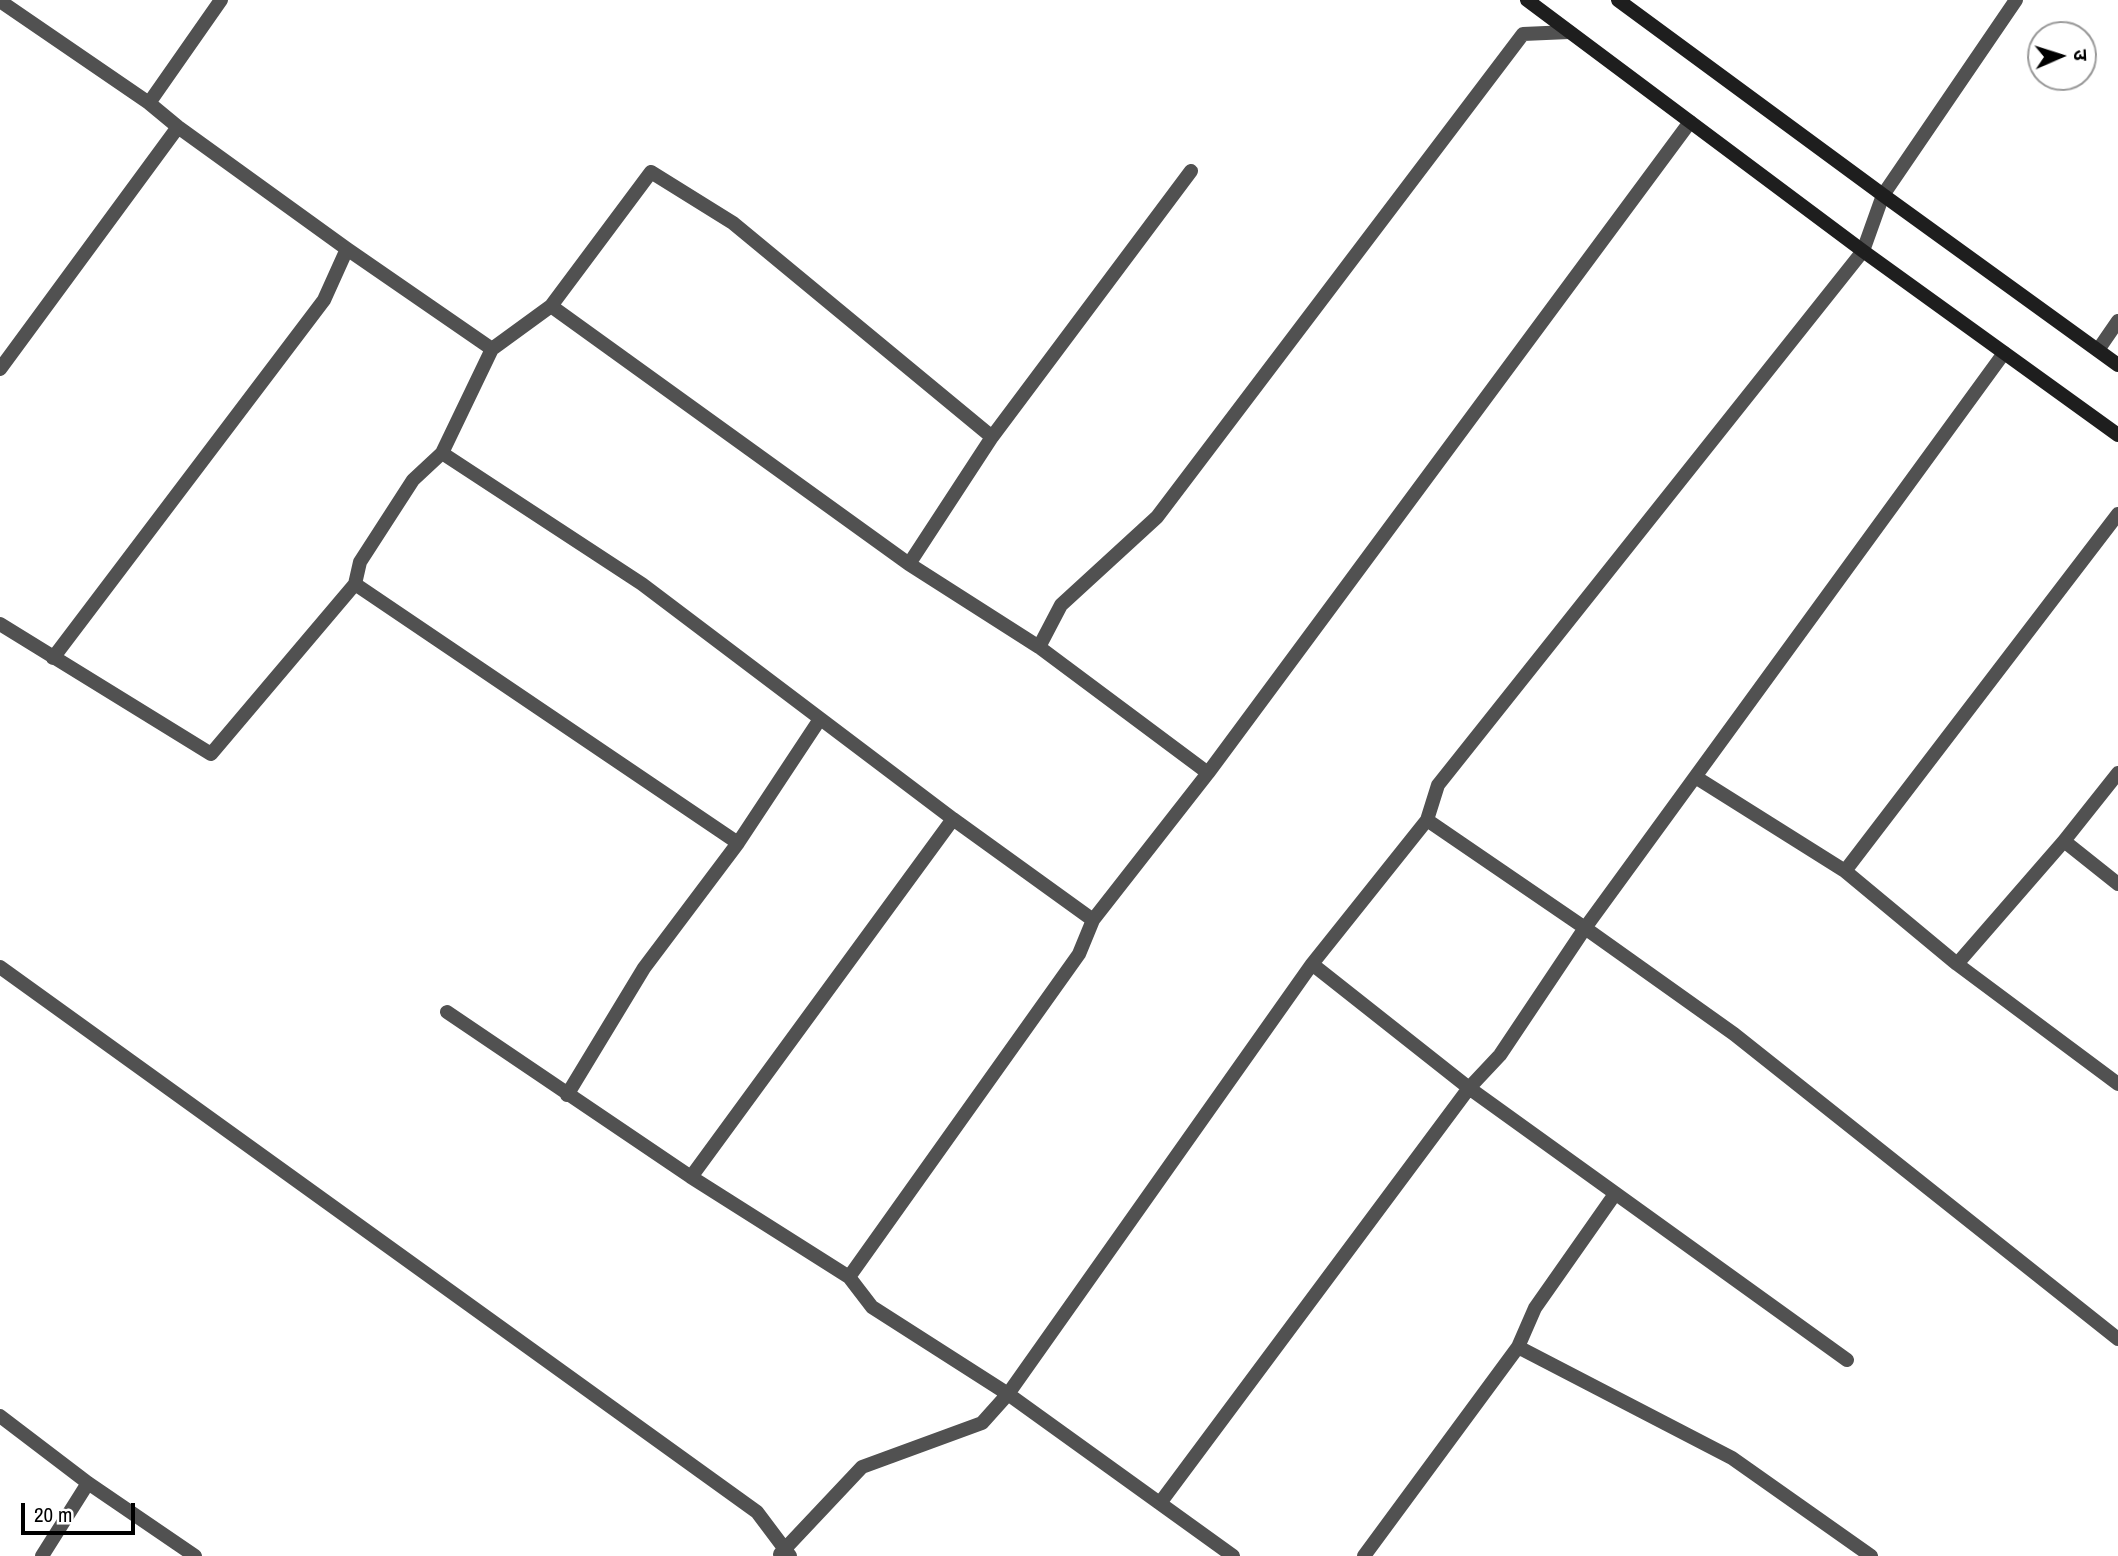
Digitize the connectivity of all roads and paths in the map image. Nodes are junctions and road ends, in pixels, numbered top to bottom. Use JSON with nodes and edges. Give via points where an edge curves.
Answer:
{"nodes":[{"id":1,"x":221,"y":0,"type":"edge"},
{"id":2,"x":1527,"y":0,"type":"edge"},
{"id":3,"x":1618,"y":0,"type":"edge"},
{"id":4,"x":2016,"y":0,"type":"edge"},
{"id":5,"x":0,"y":1,"type":"edge"},
{"id":6,"x":1569,"y":32,"type":"junction"},
{"id":7,"x":149,"y":103,"type":"junction"},
{"id":8,"x":1690,"y":122,"type":"junction"},
{"id":9,"x":178,"y":127,"type":"junction"},
{"id":10,"x":1191,"y":171,"type":"dead end"},
{"id":11,"x":1883,"y":195,"type":"junction"},
{"id":12,"x":346,"y":249,"type":"junction"},
{"id":13,"x":1863,"y":251,"type":"junction"},
{"id":14,"x":551,"y":306,"type":"junction"},
{"id":15,"x":2118,"y":321,"type":"edge"},
{"id":16,"x":492,"y":349,"type":"junction"},
{"id":17,"x":2098,"y":350,"type":"junction"},
{"id":18,"x":2004,"y":353,"type":"junction"},
{"id":19,"x":2118,"y":365,"type":"edge"},
{"id":20,"x":0,"y":369,"type":"edge"},
{"id":21,"x":2118,"y":435,"type":"edge"},
{"id":22,"x":992,"y":437,"type":"junction"},
{"id":23,"x":442,"y":453,"type":"junction"},
{"id":24,"x":2118,"y":514,"type":"edge"},
{"id":25,"x":909,"y":564,"type":"junction"},
{"id":26,"x":355,"y":584,"type":"junction"},
{"id":27,"x":0,"y":624,"type":"edge"},
{"id":28,"x":1039,"y":647,"type":"junction"},
{"id":29,"x":53,"y":658,"type":"junction"},
{"id":30,"x":820,"y":719,"type":"junction"},
{"id":31,"x":1208,"y":773,"type":"junction"},
{"id":32,"x":2118,"y":773,"type":"edge"},
{"id":33,"x":1697,"y":778,"type":"junction"},
{"id":34,"x":953,"y":820,"type":"junction"},
{"id":35,"x":1427,"y":820,"type":"junction"},
{"id":36,"x":2064,"y":841,"type":"junction"},
{"id":37,"x":738,"y":843,"type":"junction"},
{"id":38,"x":1845,"y":871,"type":"junction"},
{"id":39,"x":2118,"y":884,"type":"edge"},
{"id":40,"x":1093,"y":920,"type":"junction"},
{"id":41,"x":1586,"y":928,"type":"junction"},
{"id":42,"x":1312,"y":964,"type":"junction"},
{"id":43,"x":1957,"y":964,"type":"junction"},
{"id":44,"x":0,"y":967,"type":"edge"},
{"id":45,"x":447,"y":1012,"type":"dead end"},
{"id":46,"x":2118,"y":1084,"type":"edge"},
{"id":47,"x":1469,"y":1088,"type":"junction"},
{"id":48,"x":568,"y":1095,"type":"junction"},
{"id":49,"x":691,"y":1177,"type":"junction"},
{"id":50,"x":1615,"y":1194,"type":"junction"},
{"id":51,"x":849,"y":1277,"type":"junction"},
{"id":52,"x":2118,"y":1339,"type":"edge"},
{"id":53,"x":1518,"y":1346,"type":"junction"},
{"id":54,"x":1847,"y":1360,"type":"dead end"},
{"id":55,"x":1008,"y":1394,"type":"junction"},
{"id":56,"x":0,"y":1416,"type":"edge"},
{"id":57,"x":88,"y":1483,"type":"junction"},
{"id":58,"x":1160,"y":1503,"type":"junction"},
{"id":59,"x":784,"y":1553,"type":"edge"},
{"id":60,"x":42,"y":1556,"type":"edge"},
{"id":61,"x":195,"y":1556,"type":"edge"},
{"id":62,"x":1233,"y":1556,"type":"edge"},
{"id":63,"x":1364,"y":1556,"type":"edge"},
{"id":64,"x":1871,"y":1556,"type":"edge"}],
"edges":[{"from":1,"to":7,"type":"street"},
{"from":2,"to":6,"type":"main road"},
{"from":3,"to":11,"type":"main road"},
{"from":4,"to":11,"type":"street"},
{"from":5,"to":7,"type":"street"},
{"from":6,"to":8,"type":"main road"},
{"from":6,"to":28,"type":"street","via":[[1523,34],[1157,517],[1061,605]]},
{"from":7,"to":9,"type":"street"},
{"from":8,"to":13,"type":"main road"},
{"from":8,"to":31,"type":"street"},
{"from":9,"to":12,"type":"street"},
{"from":9,"to":20,"type":"street"},
{"from":10,"to":22,"type":"street"},
{"from":11,"to":13,"type":"street"},
{"from":11,"to":17,"type":"main road"},
{"from":12,"to":16,"type":"street"},
{"from":12,"to":29,"type":"street","via":[[324,300]]},
{"from":13,"to":18,"type":"main road"},
{"from":13,"to":35,"type":"street","via":[[1438,785]]},
{"from":14,"to":16,"type":"street"},
{"from":14,"to":22,"type":"street","via":[[651,172],[733,223]]},
{"from":14,"to":25,"type":"street"},
{"from":15,"to":17,"type":"street"},
{"from":16,"to":23,"type":"street"},
{"from":17,"to":19,"type":"main road"},
{"from":18,"to":21,"type":"main road"},
{"from":18,"to":33,"type":"street"},
{"from":22,"to":25,"type":"street"},
{"from":23,"to":26,"type":"street","via":[[413,480],[360,562]]},
{"from":23,"to":30,"type":"street","via":[[642,584]]},
{"from":24,"to":38,"type":"street"},
{"from":25,"to":28,"type":"street"},
{"from":26,"to":29,"type":"street","via":[[211,754]]},
{"from":26,"to":37,"type":"street"},
{"from":27,"to":29,"type":"street"},
{"from":28,"to":31,"type":"street"},
{"from":30,"to":34,"type":"street"},
{"from":30,"to":37,"type":"street"},
{"from":31,"to":40,"type":"street"},
{"from":32,"to":36,"type":"street"},
{"from":33,"to":38,"type":"street"},
{"from":33,"to":41,"type":"street"},
{"from":34,"to":40,"type":"street"},
{"from":34,"to":49,"type":"street"},
{"from":35,"to":41,"type":"street"},
{"from":35,"to":42,"type":"street"},
{"from":36,"to":39,"type":"street"},
{"from":36,"to":43,"type":"street"},
{"from":37,"to":48,"type":"street","via":[[643,968]]},
{"from":38,"to":43,"type":"street"},
{"from":40,"to":51,"type":"street","via":[[1079,954]]},
{"from":41,"to":47,"type":"street","via":[[1500,1055]]},
{"from":41,"to":52,"type":"street","via":[[1734,1034]]},
{"from":42,"to":47,"type":"street"},
{"from":42,"to":55,"type":"street"},
{"from":43,"to":46,"type":"street"},
{"from":44,"to":59,"type":"street","via":[[757,1512]]},
{"from":45,"to":48,"type":"street"},
{"from":47,"to":50,"type":"street"},
{"from":47,"to":58,"type":"street"},
{"from":48,"to":49,"type":"street"},
{"from":49,"to":51,"type":"street"},
{"from":50,"to":53,"type":"street","via":[[1535,1308]]},
{"from":50,"to":54,"type":"street"},
{"from":51,"to":55,"type":"street","via":[[872,1307]]},
{"from":53,"to":63,"type":"street"},
{"from":53,"to":64,"type":"street","via":[[1732,1458]]},
{"from":55,"to":58,"type":"street"},
{"from":55,"to":59,"type":"street","via":[[982,1423],[862,1467]]},
{"from":56,"to":57,"type":"street"},
{"from":57,"to":60,"type":"street"},
{"from":57,"to":61,"type":"street"},
{"from":58,"to":62,"type":"street"}]}
